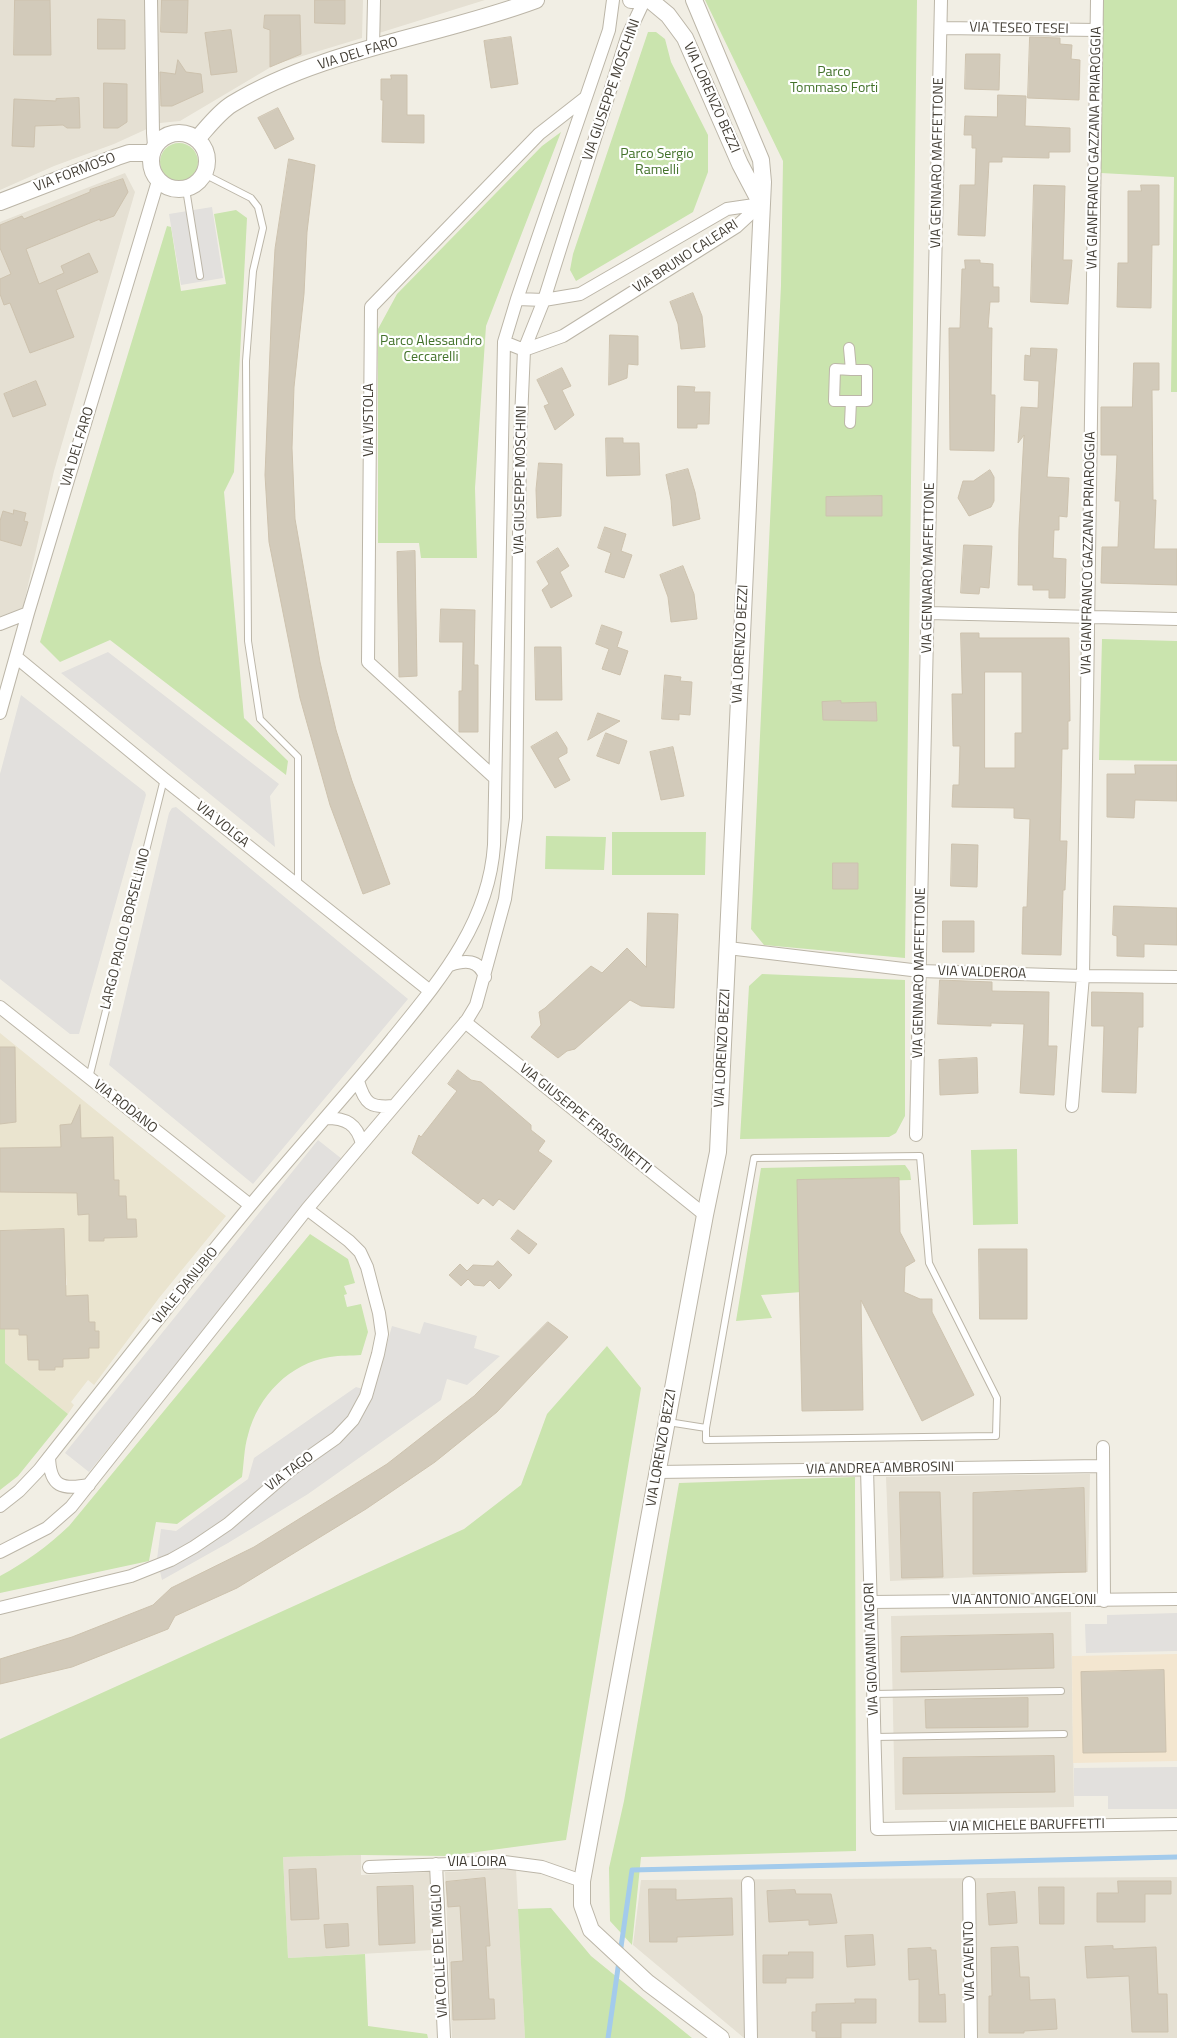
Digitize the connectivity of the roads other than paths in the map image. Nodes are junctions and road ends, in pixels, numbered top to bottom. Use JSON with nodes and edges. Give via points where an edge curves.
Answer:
{"nodes":[{"id":1,"x":151,"y":0,"type":"edge"},
{"id":2,"x":374,"y":0,"type":"edge"},
{"id":3,"x":536,"y":0,"type":"edge"},
{"id":4,"x":613,"y":0,"type":"edge"},
{"id":5,"x":643,"y":0,"type":"edge"},
{"id":6,"x":694,"y":0,"type":"edge"},
{"id":7,"x":941,"y":0,"type":"edge"},
{"id":8,"x":1097,"y":0,"type":"edge"},
{"id":9,"x":941,"y":28,"type":"junction"},
{"id":10,"x":1097,"y":30,"type":"junction"},
{"id":11,"x":372,"y":48,"type":"junction"},
{"id":12,"x":585,"y":98,"type":"junction"},
{"id":13,"x":197,"y":139,"type":"junction"},
{"id":14,"x":153,"y":150,"type":"junction"},
{"id":15,"x":204,"y":174,"type":"junction"},
{"id":16,"x":158,"y":181,"type":"junction"},
{"id":17,"x":186,"y":189,"type":"junction"},
{"id":18,"x":0,"y":202,"type":"edge"},
{"id":19,"x":761,"y":204,"type":"junction"},
{"id":20,"x":200,"y":276,"type":"dead end"},
{"id":21,"x":517,"y":299,"type":"junction"},
{"id":22,"x":544,"y":300,"type":"junction"},
{"id":23,"x":504,"y":342,"type":"junction"},
{"id":24,"x":850,"y":348,"type":"dead end"},
{"id":25,"x":524,"y":350,"type":"junction"},
{"id":26,"x":851,"y":370,"type":"junction"},
{"id":27,"x":851,"y":402,"type":"junction"},
{"id":28,"x":850,"y":423,"type":"dead end"},
{"id":29,"x":28,"y":613,"type":"junction"},
{"id":30,"x":928,"y":613,"type":"junction"},
{"id":31,"x":1089,"y":617,"type":"junction"},
{"id":32,"x":1177,"y":619,"type":"edge"},
{"id":33,"x":0,"y":624,"type":"edge"},
{"id":34,"x":16,"y":657,"type":"junction"},
{"id":35,"x":0,"y":713,"type":"edge"},
{"id":36,"x":495,"y":778,"type":"junction"},
{"id":37,"x":164,"y":779,"type":"junction"},
{"id":38,"x":298,"y":886,"type":"junction"},
{"id":39,"x":728,"y":948,"type":"junction"},
{"id":40,"x":450,"y":965,"type":"junction"},
{"id":41,"x":920,"y":971,"type":"junction"},
{"id":42,"x":1083,"y":976,"type":"junction"},
{"id":43,"x":1177,"y":976,"type":"edge"},
{"id":44,"x":485,"y":977,"type":"junction"},
{"id":45,"x":430,"y":991,"type":"junction"},
{"id":46,"x":0,"y":1007,"type":"edge"},
{"id":47,"x":465,"y":1022,"type":"junction"},
{"id":48,"x":89,"y":1079,"type":"junction"},
{"id":49,"x":358,"y":1081,"type":"junction"},
{"id":50,"x":394,"y":1106,"type":"junction"},
{"id":51,"x":1072,"y":1106,"type":"dead end"},
{"id":52,"x":326,"y":1118,"type":"junction"},
{"id":53,"x":916,"y":1136,"type":"dead end"},
{"id":54,"x":362,"y":1144,"type":"junction"},
{"id":55,"x":250,"y":1205,"type":"junction"},
{"id":56,"x":307,"y":1210,"type":"junction"},
{"id":57,"x":705,"y":1215,"type":"junction"},
{"id":58,"x":667,"y":1421,"type":"junction"},
{"id":59,"x":706,"y":1428,"type":"junction"},
{"id":60,"x":1103,"y":1447,"type":"dead end"},
{"id":61,"x":49,"y":1457,"type":"junction"},
{"id":62,"x":1103,"y":1466,"type":"junction"},
{"id":63,"x":867,"y":1469,"type":"junction"},
{"id":64,"x":658,"y":1472,"type":"junction"},
{"id":65,"x":89,"y":1485,"type":"junction"},
{"id":66,"x":0,"y":1506,"type":"edge"},
{"id":67,"x":0,"y":1552,"type":"edge"},
{"id":68,"x":1177,"y":1599,"type":"edge"},
{"id":69,"x":1104,"y":1601,"type":"junction"},
{"id":70,"x":871,"y":1602,"type":"junction"},
{"id":71,"x":0,"y":1608,"type":"edge"},
{"id":72,"x":1061,"y":1691,"type":"dead end"},
{"id":73,"x":873,"y":1694,"type":"junction"},
{"id":74,"x":1064,"y":1734,"type":"dead end"},
{"id":75,"x":874,"y":1737,"type":"junction"},
{"id":76,"x":1177,"y":1824,"type":"edge"},
{"id":77,"x":877,"y":1829,"type":"joint"},
{"id":78,"x":436,"y":1864,"type":"junction"},
{"id":79,"x":369,"y":1867,"type":"dead end"},
{"id":80,"x":582,"y":1881,"type":"junction"},
{"id":81,"x":748,"y":1883,"type":"dead end"},
{"id":82,"x":969,"y":1883,"type":"dead end"},
{"id":83,"x":444,"y":2038,"type":"edge"},
{"id":84,"x":721,"y":2038,"type":"edge"},
{"id":85,"x":751,"y":2038,"type":"edge"},
{"id":86,"x":971,"y":2038,"type":"edge"}],
"edges":[{"from":1,"to":14,"type":"street"},
{"from":2,"to":11,"type":"street"},
{"from":3,"to":11,"type":"street","name":"VIA DEL FARO","via":[[511,10]]},
{"from":4,"to":12,"type":"street","name":"VIA GIUSEPPE MOSCHINI","via":[[609,30]]},
{"from":5,"to":19,"type":"street","name":"VIA LORENZO BEZZI","via":[[668,15],[685,38]]},
{"from":5,"to":22,"type":"street","name":"VIA GIUSEPPE MOSCHINI","via":[[628,37]]},
{"from":6,"to":19,"type":"street","name":"VIA LORENZO BEZZI","via":[[761,160]]},
{"from":7,"to":9,"type":"street","name":"VIA GENNARO MAFFETTONE"},
{"from":8,"to":10,"type":"street","name":"VIA GIANFRANCO GAZZANA PRIAROGGIA"},
{"from":9,"to":10,"type":"street","name":"VIA TESEO TESEI"},
{"from":9,"to":30,"type":"street","name":"VIA GENNARO MAFFETTONE"},
{"from":10,"to":31,"type":"street","name":"VIA GIANFRANCO GAZZANA PRIAROGGIA"},
{"from":11,"to":13,"type":"street","name":"VIA DEL FARO","via":[[291,74],[230,105]]},
{"from":12,"to":21,"type":"street","name":"VIA GIUSEPPE MOSCHINI"},
{"from":12,"to":36,"type":"street","name":"VIA VISTOLA","via":[[539,134],[371,307],[368,662]]},
{"from":13,"to":14,"type":"street","via":[[188,134],[169,134]]},
{"from":13,"to":15,"type":"street","via":[[207,155]]},
{"from":14,"to":16,"type":"street","via":[[151,168]]},
{"from":14,"to":18,"type":"street","name":"VIA FORMOSO","via":[[117,157]]},
{"from":15,"to":17,"type":"street","via":[[200,181]]},
{"from":15,"to":38,"type":"lane","via":[[250,198],[258,207],[263,228],[253,271],[246,361],[248,641],[260,719],[298,757]]},
{"from":16,"to":17,"type":"street","via":[[176,190]]},
{"from":16,"to":29,"type":"street","name":"VIA DEL FARO"},
{"from":17,"to":20,"type":"lane"},
{"from":19,"to":22,"type":"street","name":"VIA BRUNO CALEARI","via":[[727,209],[580,294]]},
{"from":19,"to":25,"type":"street","name":"VIA BRUNO CALEARI","via":[[736,227],[563,336]]},
{"from":19,"to":39,"type":"street","name":"VIA LORENZO BEZZI"},
{"from":21,"to":22,"type":"street","name":"VIA BRUNO CALEARI"},
{"from":21,"to":23,"type":"street","name":"VIA GIUSEPPE MOSCHINI"},
{"from":22,"to":25,"type":"street","name":"VIA GIUSEPPE MOSCHINI"},
{"from":23,"to":25,"type":"street"},
{"from":23,"to":36,"type":"street","name":"VIA GIUSEPPE MOSCHINI"},
{"from":24,"to":26,"type":"street"},
{"from":25,"to":44,"type":"street","name":"VIA GIUSEPPE MOSCHINI","via":[[516,818],[506,899]]},
{"from":26,"to":27,"type":"street","via":[[867,370],[867,402]]},
{"from":26,"to":27,"type":"street","via":[[835,369],[834,401]]},
{"from":27,"to":28,"type":"street"},
{"from":29,"to":33,"type":"street"},
{"from":29,"to":34,"type":"street","name":"VIA DEL FARO"},
{"from":30,"to":31,"type":"street"},
{"from":30,"to":41,"type":"street","name":"VIA GENNARO MAFFETTONE"},
{"from":31,"to":32,"type":"street"},
{"from":31,"to":42,"type":"street","name":"VIA GIANFRANCO GAZZANA PRIAROGGIA"},
{"from":34,"to":35,"type":"street","name":"VIA DEL FARO"},
{"from":34,"to":37,"type":"street","name":"VIA VOLGA"},
{"from":36,"to":40,"type":"street","name":"VIA GIUSEPPE MOSCHINI","via":[[490,876],[472,927]]},
{"from":37,"to":38,"type":"street","name":"VIA VOLGA"},
{"from":37,"to":48,"type":"lane","name":"LARGO PAOLO BORSELLINO"},
{"from":38,"to":45,"type":"street","name":"VIA VOLGA"},
{"from":39,"to":41,"type":"street","name":"VIA VALDEROA"},
{"from":39,"to":57,"type":"street","name":"VIA LORENZO BEZZI","via":[[718,1152]]},
{"from":40,"to":44,"type":"street","via":[[474,962]]},
{"from":40,"to":45,"type":"street","name":"VIALE DANUBIO"},
{"from":41,"to":42,"type":"street","name":"VIA VALDEROA"},
{"from":41,"to":53,"type":"street","name":"VIA GENNARO MAFFETTONE"},
{"from":42,"to":43,"type":"street","name":"VIA VALDEROA"},
{"from":42,"to":51,"type":"street","name":"VIA GIANFRANCO GAZZANA PRIAROGGIA"},
{"from":44,"to":47,"type":"street","via":[[474,1009]]},
{"from":45,"to":49,"type":"street","name":"VIALE DANUBIO"},
{"from":46,"to":48,"type":"street","name":"VIA RODANO"},
{"from":47,"to":50,"type":"street"},
{"from":47,"to":57,"type":"street","name":"VIA GIUSEPPE FRASSINETTI"},
{"from":48,"to":55,"type":"street","name":"VIA RODANO"},
{"from":49,"to":50,"type":"street","via":[[362,1095],[369,1103],[380,1107]]},
{"from":49,"to":52,"type":"street","name":"VIALE DANUBIO"},
{"from":50,"to":54,"type":"street"},
{"from":52,"to":54,"type":"street","via":[[350,1122]]},
{"from":52,"to":55,"type":"street","name":"VIALE DANUBIO"},
{"from":54,"to":56,"type":"street"},
{"from":55,"to":61,"type":"street","name":"VIALE DANUBIO"},
{"from":56,"to":65,"type":"street"},
{"from":56,"to":71,"type":"street","name":"VIA TAGO","via":[[360,1252],[379,1313],[382,1334],[378,1354],[366,1396],[353,1420],[336,1438],[292,1469],[228,1524],[168,1562],[123,1578]]},
{"from":57,"to":58,"type":"street","name":"VIA LORENZO BEZZI"},
{"from":58,"to":59,"type":"lane"},
{"from":58,"to":64,"type":"street","name":"VIA LORENZO BEZZI"},
{"from":59,"to":59,"type":"lane","via":[[706,1440],[996,1436],[997,1398],[930,1263],[920,1156],[754,1158]]},
{"from":60,"to":62,"type":"street"},
{"from":61,"to":65,"type":"street","via":[[50,1472],[58,1484],[69,1487]]},
{"from":61,"to":66,"type":"street","name":"VIALE DANUBIO","via":[[34,1476]]},
{"from":62,"to":63,"type":"street","name":"VIA ANDREA AMBROSINI"},
{"from":62,"to":69,"type":"street"},
{"from":63,"to":64,"type":"street","name":"VIA ANDREA AMBROSINI"},
{"from":63,"to":70,"type":"street","name":"VIA GIOVANNI ANGORI"},
{"from":64,"to":80,"type":"street","name":"VIA LORENZO BEZZI"},
{"from":65,"to":67,"type":"street","via":[[54,1523]]},
{"from":68,"to":69,"type":"street","name":"VIA ANTONIO ANGELONI"},
{"from":69,"to":70,"type":"street","name":"VIA ANTONIO ANGELONI"},
{"from":70,"to":73,"type":"street","name":"VIA GIOVANNI ANGORI"},
{"from":72,"to":73,"type":"lane"},
{"from":73,"to":75,"type":"street","name":"VIA GIOVANNI ANGORI"},
{"from":74,"to":75,"type":"lane"},
{"from":75,"to":77,"type":"street","name":"VIA GIOVANNI ANGORI"},
{"from":76,"to":77,"type":"street","name":"VIA MICHELE BARUFFETTI"},
{"from":78,"to":79,"type":"street","name":"VIA LOIRA"},
{"from":78,"to":80,"type":"street","name":"VIA LOIRA","via":[[504,1862],[542,1867]]},
{"from":78,"to":83,"type":"street","name":"VIA COLLE DEL MIGLIO"},
{"from":80,"to":84,"type":"street","name":"VIA LORENZO BEZZI","via":[[582,1905],[590,1930],[648,1983]]},
{"from":81,"to":85,"type":"street"},
{"from":82,"to":86,"type":"street","name":"VIA CAVENTO"}]}
